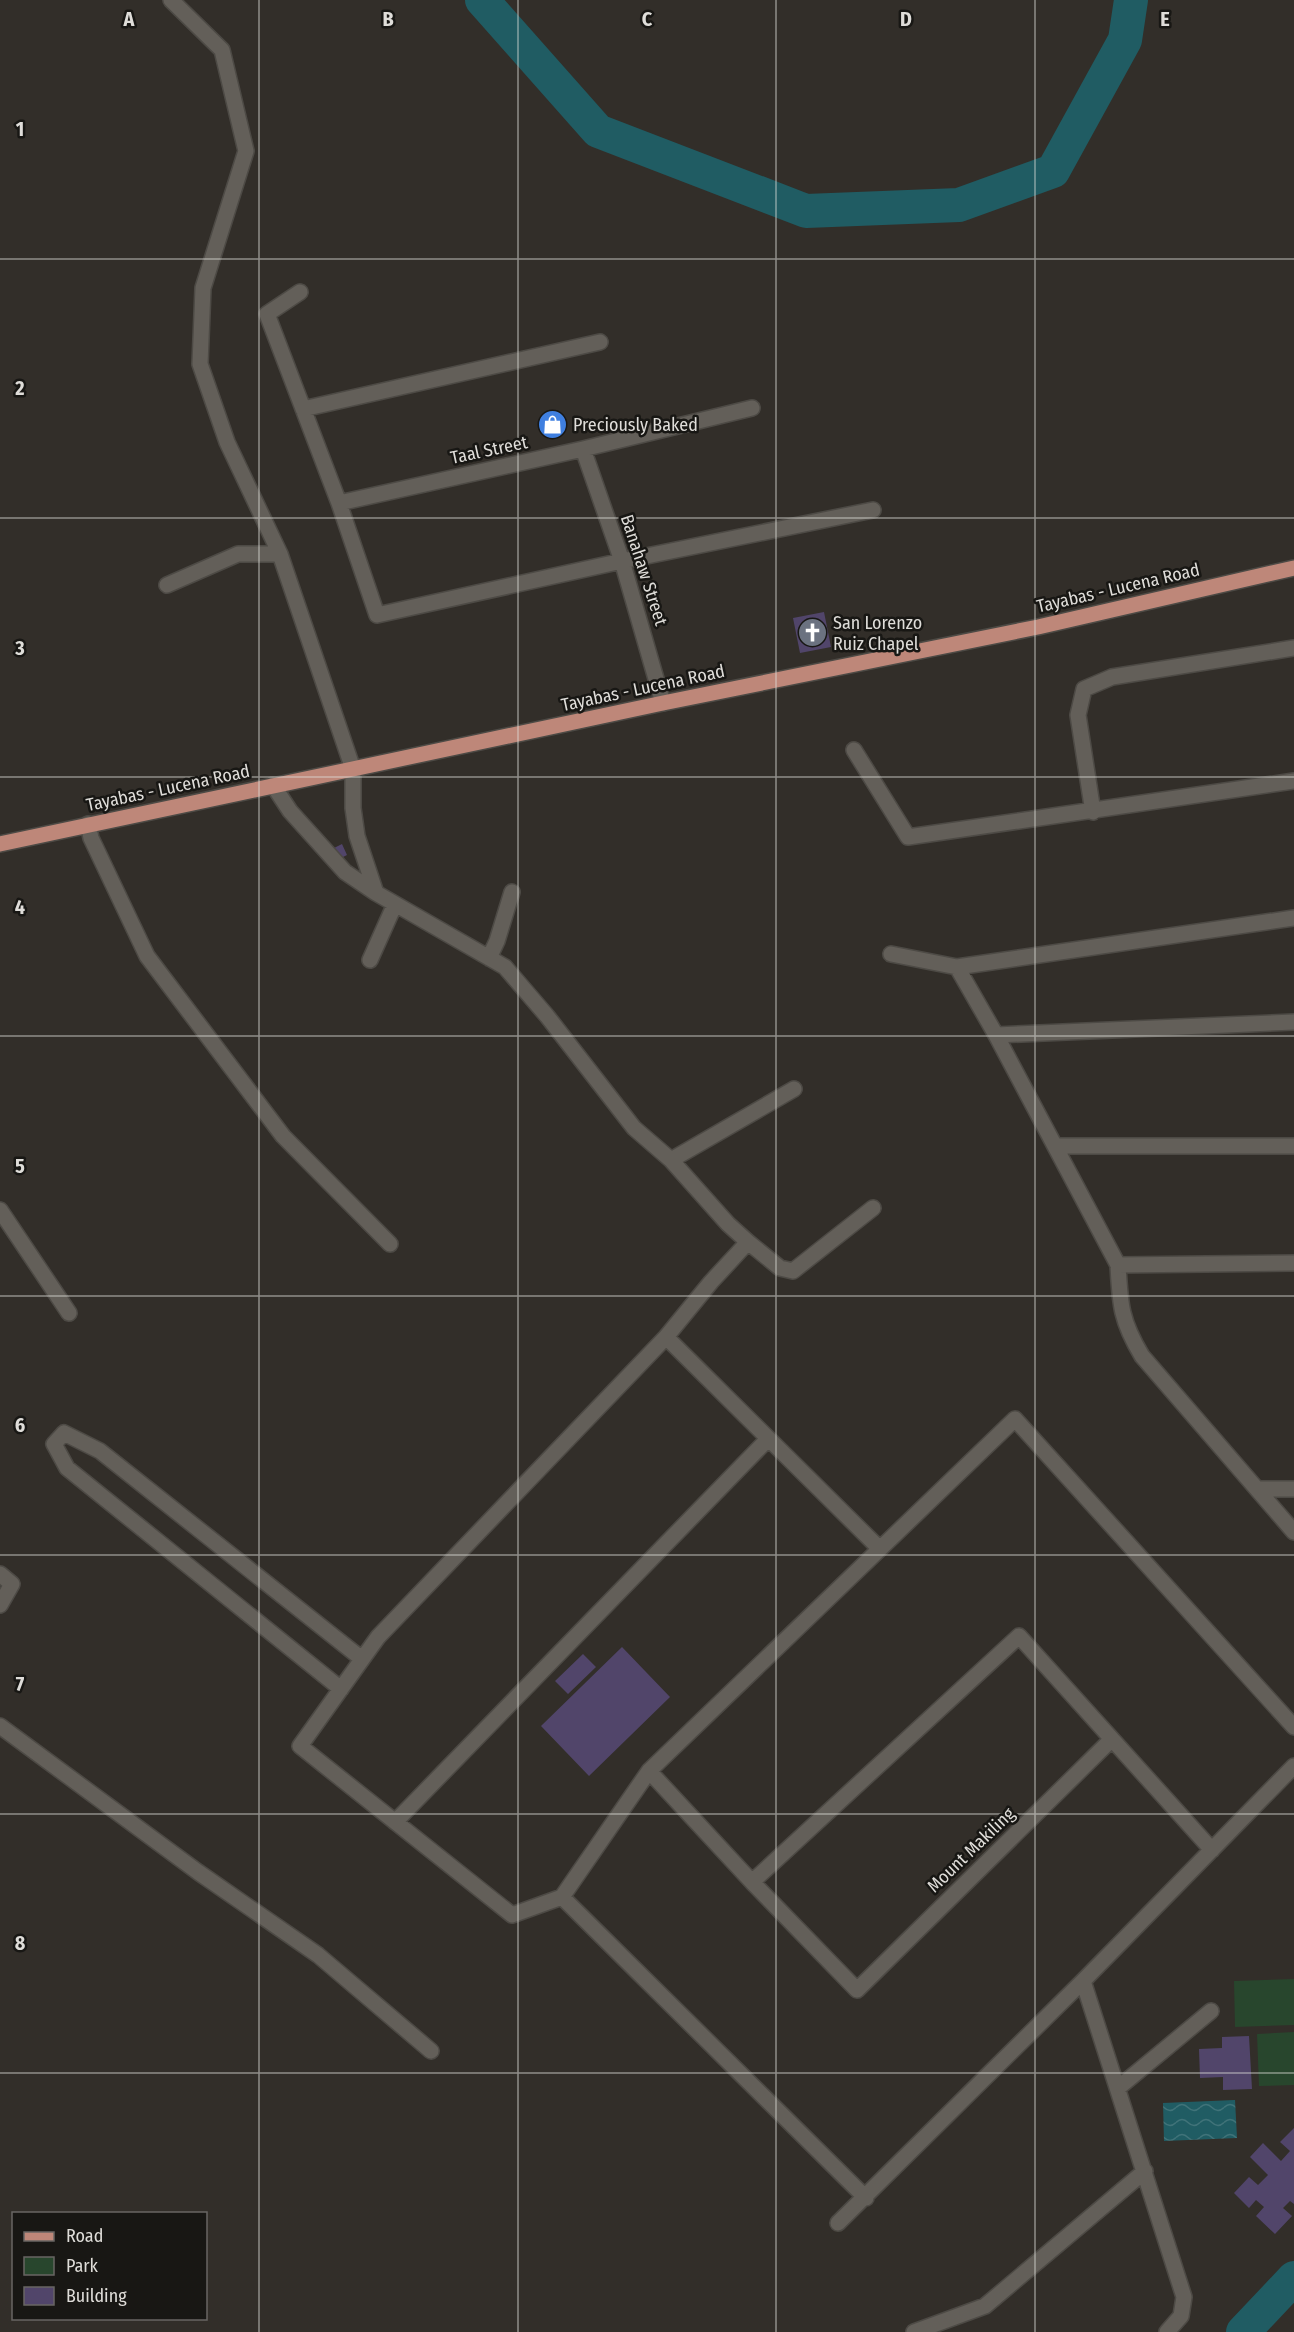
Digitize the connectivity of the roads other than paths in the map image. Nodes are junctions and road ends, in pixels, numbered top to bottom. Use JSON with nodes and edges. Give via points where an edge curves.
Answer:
{"nodes":[{"id":1,"x":171,"y":0,"type":"edge"},
{"id":2,"x":300,"y":292,"type":"dead end"},
{"id":3,"x":600,"y":342,"type":"dead end"},
{"id":4,"x":752,"y":408,"type":"dead end"},
{"id":5,"x":303,"y":409,"type":"junction"},
{"id":6,"x":583,"y":450,"type":"junction"},
{"id":7,"x":339,"y":503,"type":"junction"},
{"id":8,"x":873,"y":510,"type":"dead end"},
{"id":9,"x":280,"y":554,"type":"junction"},
{"id":10,"x":622,"y":561,"type":"junction"},
{"id":11,"x":1294,"y":568,"type":"edge"},
{"id":12,"x":168,"y":585,"type":"dead end"},
{"id":13,"x":1294,"y":648,"type":"edge"},
{"id":14,"x":663,"y":703,"type":"junction"},
{"id":15,"x":854,"y":750,"type":"dead end"},
{"id":16,"x":353,"y":769,"type":"junction"},
{"id":17,"x":1294,"y":781,"type":"edge"},
{"id":18,"x":273,"y":785,"type":"junction"},
{"id":19,"x":1093,"y":812,"type":"junction"},
{"id":20,"x":88,"y":824,"type":"junction"},
{"id":21,"x":0,"y":844,"type":"edge"},
{"id":22,"x":512,"y":892,"type":"dead end"},
{"id":23,"x":376,"y":893,"type":"junction"},
{"id":24,"x":395,"y":904,"type":"junction"},
{"id":25,"x":1294,"y":918,"type":"edge"},
{"id":26,"x":891,"y":954,"type":"dead end"},
{"id":27,"x":489,"y":958,"type":"junction"},
{"id":28,"x":370,"y":960,"type":"dead end"},
{"id":29,"x":957,"y":967,"type":"junction"},
{"id":30,"x":1294,"y":1022,"type":"edge"},
{"id":31,"x":996,"y":1035,"type":"junction"},
{"id":32,"x":794,"y":1089,"type":"dead end"},
{"id":33,"x":1055,"y":1146,"type":"junction"},
{"id":34,"x":1294,"y":1146,"type":"edge"},
{"id":35,"x":671,"y":1160,"type":"junction"},
{"id":36,"x":873,"y":1208,"type":"dead end"},
{"id":37,"x":0,"y":1210,"type":"edge"},
{"id":38,"x":747,"y":1242,"type":"junction"},
{"id":39,"x":390,"y":1244,"type":"dead end"},
{"id":40,"x":1294,"y":1263,"type":"edge"},
{"id":41,"x":1118,"y":1265,"type":"junction"},
{"id":42,"x":69,"y":1313,"type":"dead end"},
{"id":43,"x":666,"y":1337,"type":"junction"},
{"id":44,"x":768,"y":1439,"type":"junction"},
{"id":45,"x":1257,"y":1489,"type":"junction"},
{"id":46,"x":1294,"y":1489,"type":"edge"},
{"id":47,"x":1294,"y":1532,"type":"edge"},
{"id":48,"x":880,"y":1549,"type":"junction"},
{"id":49,"x":0,"y":1574,"type":"edge"},
{"id":50,"x":0,"y":1605,"type":"edge"},
{"id":51,"x":362,"y":1659,"type":"junction"},
{"id":52,"x":341,"y":1689,"type":"junction"},
{"id":53,"x":0,"y":1726,"type":"edge"},
{"id":54,"x":1294,"y":1726,"type":"edge"},
{"id":55,"x":1112,"y":1739,"type":"junction"},
{"id":56,"x":1294,"y":1766,"type":"edge"},
{"id":57,"x":649,"y":1771,"type":"junction"},
{"id":58,"x":395,"y":1822,"type":"junction"},
{"id":59,"x":1212,"y":1850,"type":"junction"},
{"id":60,"x":752,"y":1882,"type":"junction"},
{"id":61,"x":562,"y":1897,"type":"junction"},
{"id":62,"x":1083,"y":1981,"type":"junction"},
{"id":63,"x":1211,"y":2011,"type":"dead end"},
{"id":64,"x":431,"y":2051,"type":"dead end"},
{"id":65,"x":1118,"y":2088,"type":"junction"},
{"id":66,"x":1144,"y":2171,"type":"junction"},
{"id":67,"x":866,"y":2198,"type":"junction"},
{"id":68,"x":838,"y":2223,"type":"dead end"},
{"id":69,"x":914,"y":2332,"type":"edge"},
{"id":70,"x":1167,"y":2332,"type":"edge"}],
"edges":[{"from":1,"to":9,"type":"street","via":[[222,50],[246,151],[202,288],[200,364],[227,442]]},
{"from":2,"to":5,"type":"street","via":[[267,314]]},
{"from":3,"to":5,"type":"street"},
{"from":4,"to":6,"type":"street","name":"Taal Street"},
{"from":5,"to":7,"type":"street"},
{"from":6,"to":7,"type":"street","name":"Taal Street"},
{"from":6,"to":10,"type":"street","name":"Banahaw Street"},
{"from":7,"to":10,"type":"street","via":[[377,615]]},
{"from":8,"to":10,"type":"street"},
{"from":9,"to":12,"type":"street","via":[[238,554]]},
{"from":9,"to":16,"type":"street"},
{"from":10,"to":14,"type":"street","name":"Banahaw Street"},
{"from":11,"to":14,"type":"main road","name":"Tayabas - Lucena Road","via":[[1038,627]]},
{"from":13,"to":19,"type":"street","via":[[1112,677],[1084,689],[1078,715]]},
{"from":14,"to":16,"type":"main road","name":"Tayabas - Lucena Road"},
{"from":15,"to":19,"type":"street","via":[[908,837]]},
{"from":16,"to":18,"type":"main road","name":"Tayabas - Lucena Road"},
{"from":16,"to":23,"type":"street","via":[[357,836]]},
{"from":17,"to":19,"type":"street"},
{"from":18,"to":20,"type":"main road","name":"Tayabas - Lucena Road"},
{"from":18,"to":23,"type":"street","via":[[290,811],[345,872]]},
{"from":20,"to":21,"type":"main road","name":"Tayabas - Lucena Road"},
{"from":20,"to":39,"type":"street","via":[[147,956],[283,1136]]},
{"from":22,"to":27,"type":"street"},
{"from":23,"to":24,"type":"street"},
{"from":24,"to":27,"type":"street"},
{"from":24,"to":28,"type":"street"},
{"from":25,"to":29,"type":"street"},
{"from":26,"to":29,"type":"street"},
{"from":27,"to":35,"type":"street","via":[[505,967],[547,1016],[634,1128]]},
{"from":29,"to":31,"type":"street"},
{"from":30,"to":31,"type":"street"},
{"from":31,"to":33,"type":"street"},
{"from":32,"to":35,"type":"street"},
{"from":33,"to":34,"type":"street"},
{"from":33,"to":41,"type":"street"},
{"from":35,"to":38,"type":"street"},
{"from":36,"to":38,"type":"street","via":[[793,1271],[780,1268]]},
{"from":37,"to":42,"type":"street"},
{"from":38,"to":43,"type":"street"},
{"from":40,"to":41,"type":"street"},
{"from":41,"to":45,"type":"street","via":[[1120,1306],[1128,1333],[1142,1356]]},
{"from":43,"to":44,"type":"street"},
{"from":43,"to":51,"type":"street","via":[[378,1637]]},
{"from":44,"to":48,"type":"street"},
{"from":44,"to":58,"type":"street"},
{"from":45,"to":46,"type":"street"},
{"from":45,"to":47,"type":"street"},
{"from":48,"to":54,"type":"street","via":[[1015,1419]]},
{"from":48,"to":57,"type":"street"},
{"from":49,"to":50,"type":"street","via":[[12,1584]]},
{"from":51,"to":52,"type":"street"},
{"from":51,"to":52,"type":"street","via":[[100,1451],[64,1433],[54,1444],[67,1468]]},
{"from":52,"to":58,"type":"street","via":[[300,1746]]},
{"from":53,"to":64,"type":"street","via":[[318,1955]]},
{"from":55,"to":59,"type":"street"},
{"from":55,"to":60,"type":"street","via":[[1019,1636]]},
{"from":55,"to":60,"type":"street","name":"Mount Makiling","via":[[856,1990]]},
{"from":56,"to":59,"type":"street"},
{"from":57,"to":60,"type":"street"},
{"from":57,"to":61,"type":"street"},
{"from":58,"to":61,"type":"street","via":[[512,1915]]},
{"from":59,"to":62,"type":"street"},
{"from":61,"to":67,"type":"street"},
{"from":62,"to":65,"type":"street"},
{"from":62,"to":67,"type":"street"},
{"from":63,"to":65,"type":"street"},
{"from":65,"to":66,"type":"street"},
{"from":66,"to":69,"type":"street","via":[[985,2306]]},
{"from":66,"to":70,"type":"street","via":[[1184,2297],[1181,2316]]},
{"from":67,"to":68,"type":"street"}]}
